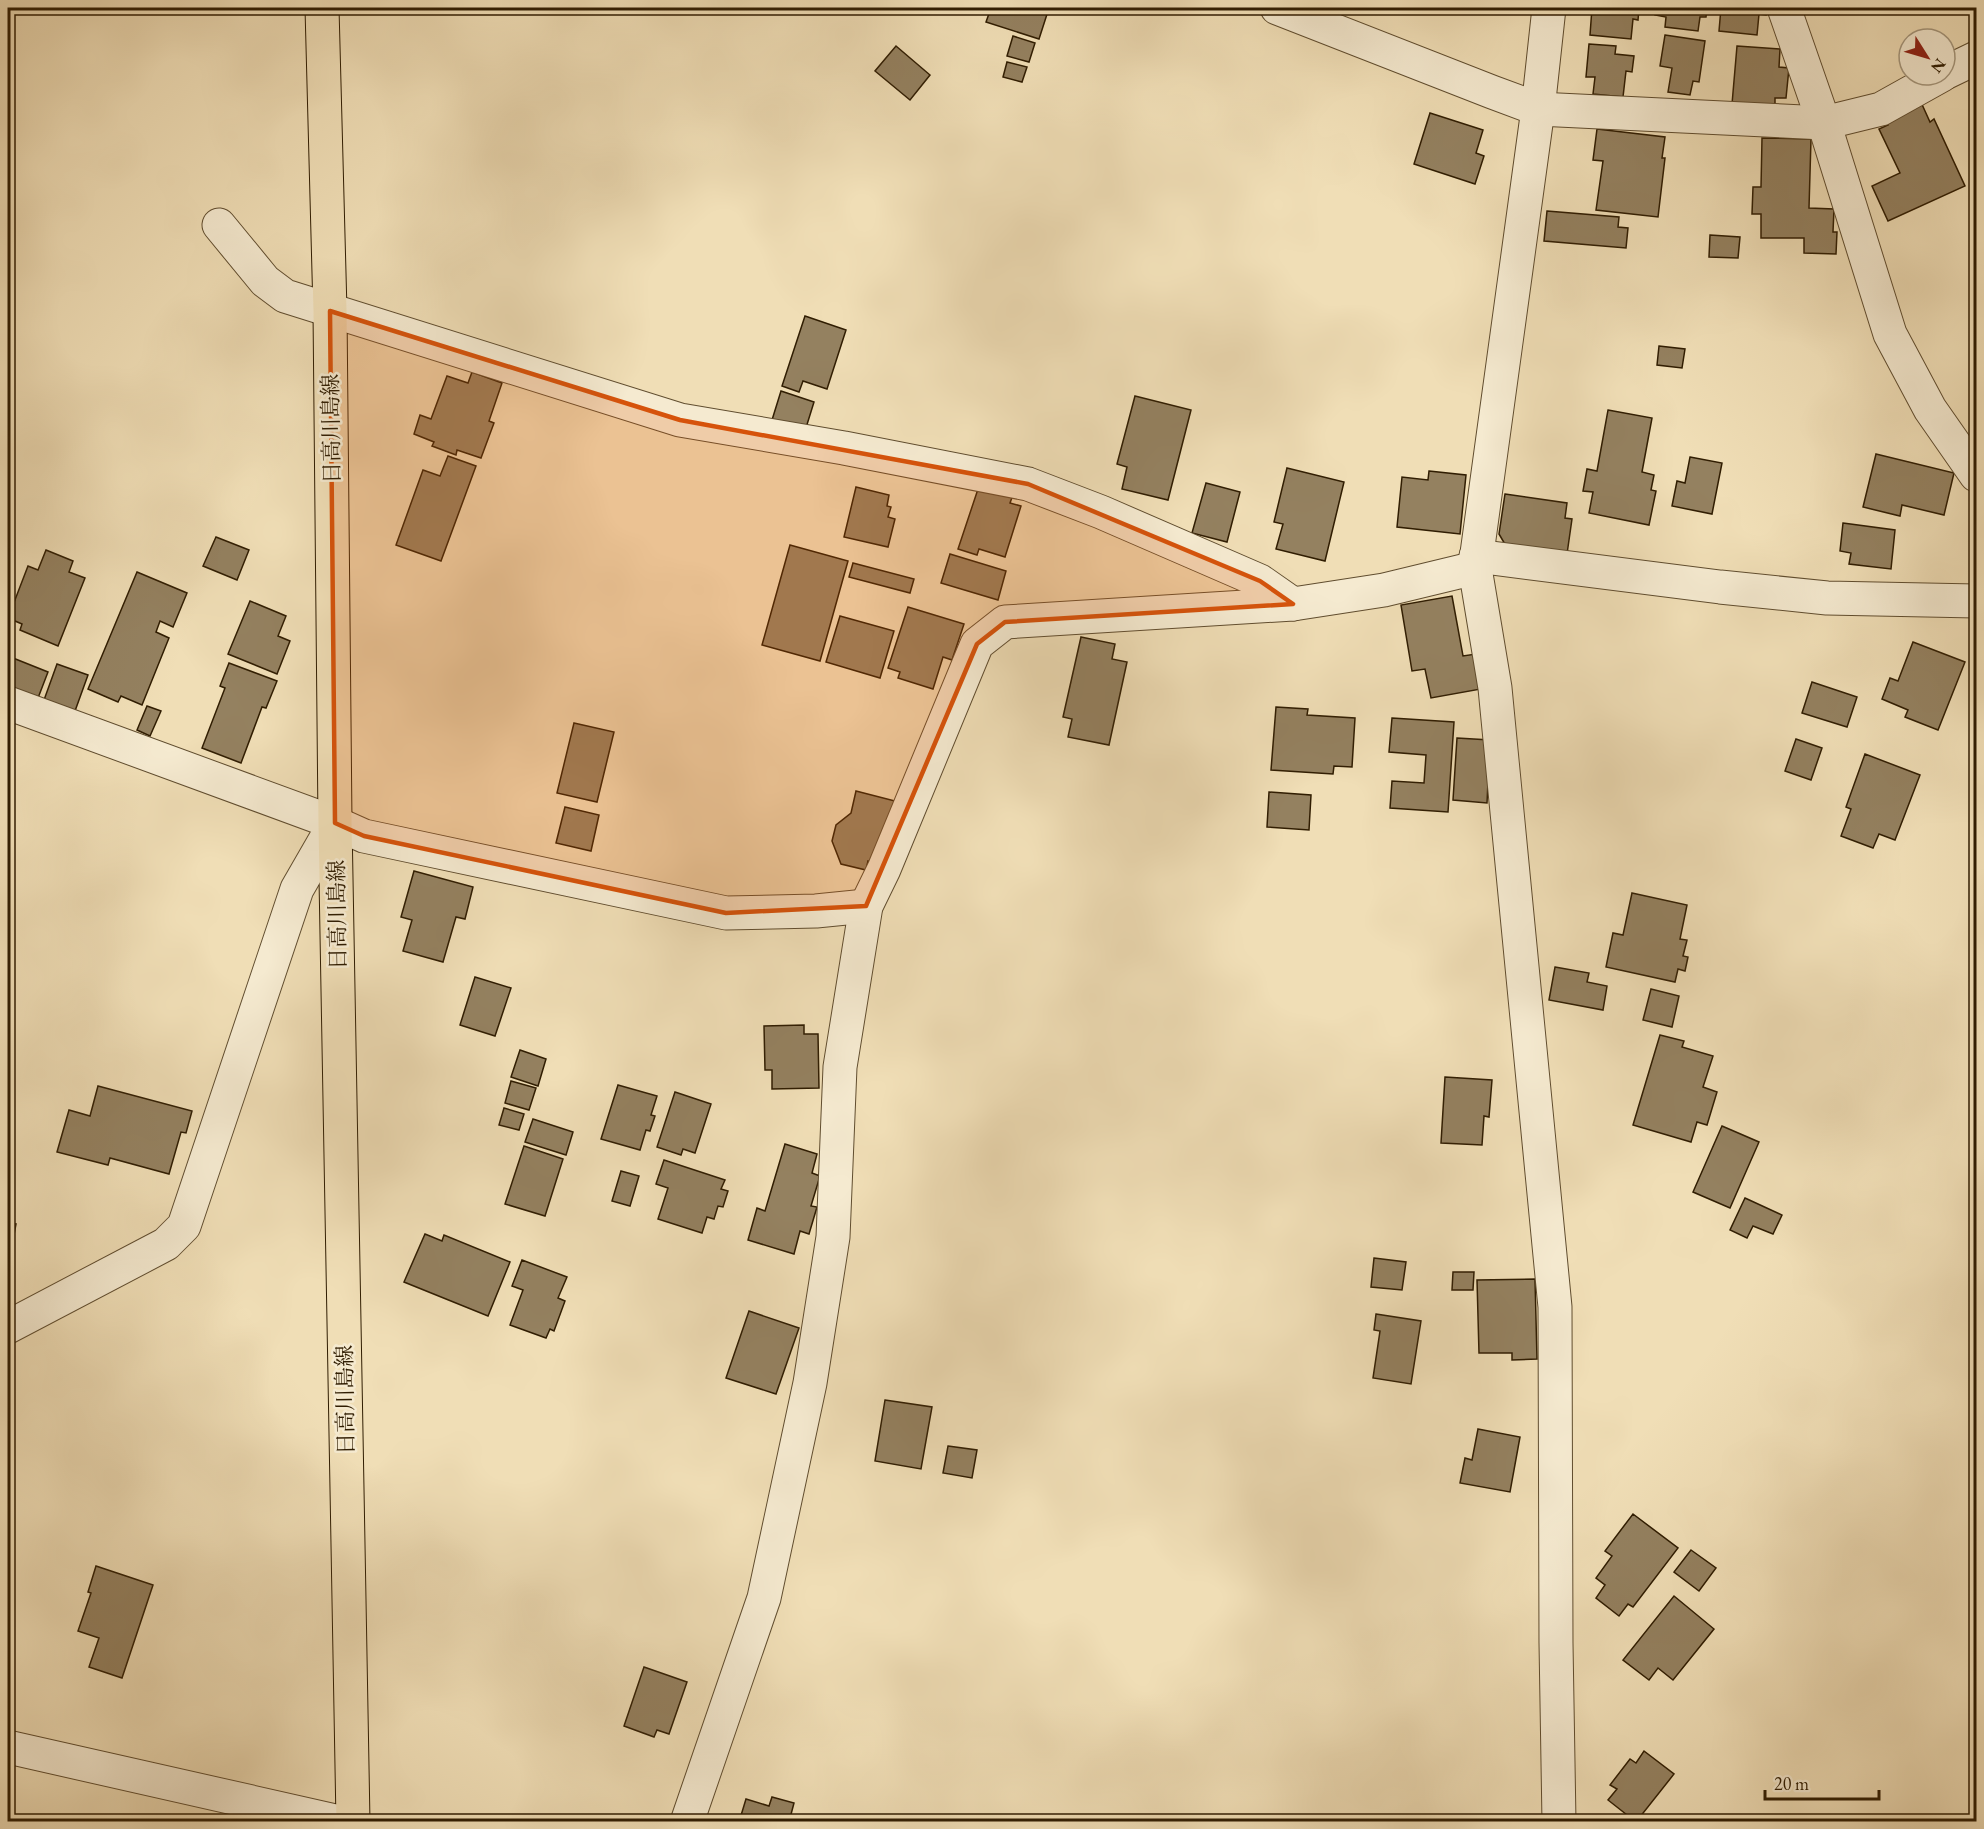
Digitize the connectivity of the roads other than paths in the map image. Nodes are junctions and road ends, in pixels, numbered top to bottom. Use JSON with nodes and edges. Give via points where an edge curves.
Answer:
{"nodes":[{"id":1,"x":322,"y":8,"type":"edge"},
{"id":2,"x":1277,"y":8,"type":"edge"},
{"id":3,"x":1549,"y":8,"type":"edge"},
{"id":4,"x":1784,"y":8,"type":"edge"},
{"id":5,"x":1977,"y":58,"type":"edge"},
{"id":6,"x":1957,"y":67,"type":"edge"},
{"id":7,"x":1920,"y":87,"type":"edge"},
{"id":8,"x":1538,"y":109,"type":"junction"},
{"id":9,"x":1824,"y":123,"type":"junction"},
{"id":10,"x":219,"y":225,"type":"dead end"},
{"id":11,"x":330,"y":311,"type":"junction"},
{"id":12,"x":1977,"y":475,"type":"edge"},
{"id":13,"x":1476,"y":562,"type":"junction"},
{"id":14,"x":1977,"y":601,"type":"edge"},
{"id":15,"x":1293,"y":604,"type":"junction"},
{"id":16,"x":8,"y":703,"type":"edge"},
{"id":17,"x":335,"y":823,"type":"junction"},
{"id":18,"x":866,"y":906,"type":"junction"},
{"id":19,"x":8,"y":1327,"type":"edge"},
{"id":20,"x":8,"y":1748,"type":"edge"},
{"id":21,"x":340,"y":1821,"type":"edge"},
{"id":22,"x":353,"y":1821,"type":"edge"},
{"id":23,"x":687,"y":1821,"type":"edge"},
{"id":24,"x":1560,"y":1821,"type":"edge"}],
"edges":[{"from":1,"to":11,"type":"main road","name":"日高川島線"},
{"from":2,"to":8,"type":"street"},
{"from":3,"to":8,"type":"street"},
{"from":4,"to":9,"type":"street"},
{"from":5,"to":6,"type":"street"},
{"from":7,"to":9,"type":"street","via":[[1881,109]]},
{"from":8,"to":9,"type":"street"},
{"from":8,"to":13,"type":"street"},
{"from":9,"to":12,"type":"street","via":[[1890,334],[1930,409]]},
{"from":10,"to":11,"type":"street","via":[[265,281],[285,296]]},
{"from":11,"to":15,"type":"street","via":[[680,420],[1028,484],[1260,581]]},
{"from":11,"to":17,"type":"main road","name":"日高川島線"},
{"from":13,"to":14,"type":"street","via":[[1827,598]]},
{"from":13,"to":15,"type":"street","via":[[1384,590]]},
{"from":13,"to":24,"type":"street","via":[[1495,688],[1555,1307]]},
{"from":15,"to":18,"type":"street","via":[[1005,622],[977,644]]},
{"from":16,"to":17,"type":"street"},
{"from":17,"to":18,"type":"street","via":[[364,836],[726,913]]},
{"from":17,"to":19,"type":"street","via":[[297,889],[184,1226],[166,1244]]},
{"from":17,"to":22,"type":"main road","name":"日高川島線"},
{"from":18,"to":23,"type":"street","via":[[840,1067],[833,1237],[810,1383],[764,1598]]},
{"from":20,"to":21,"type":"street"}]}
